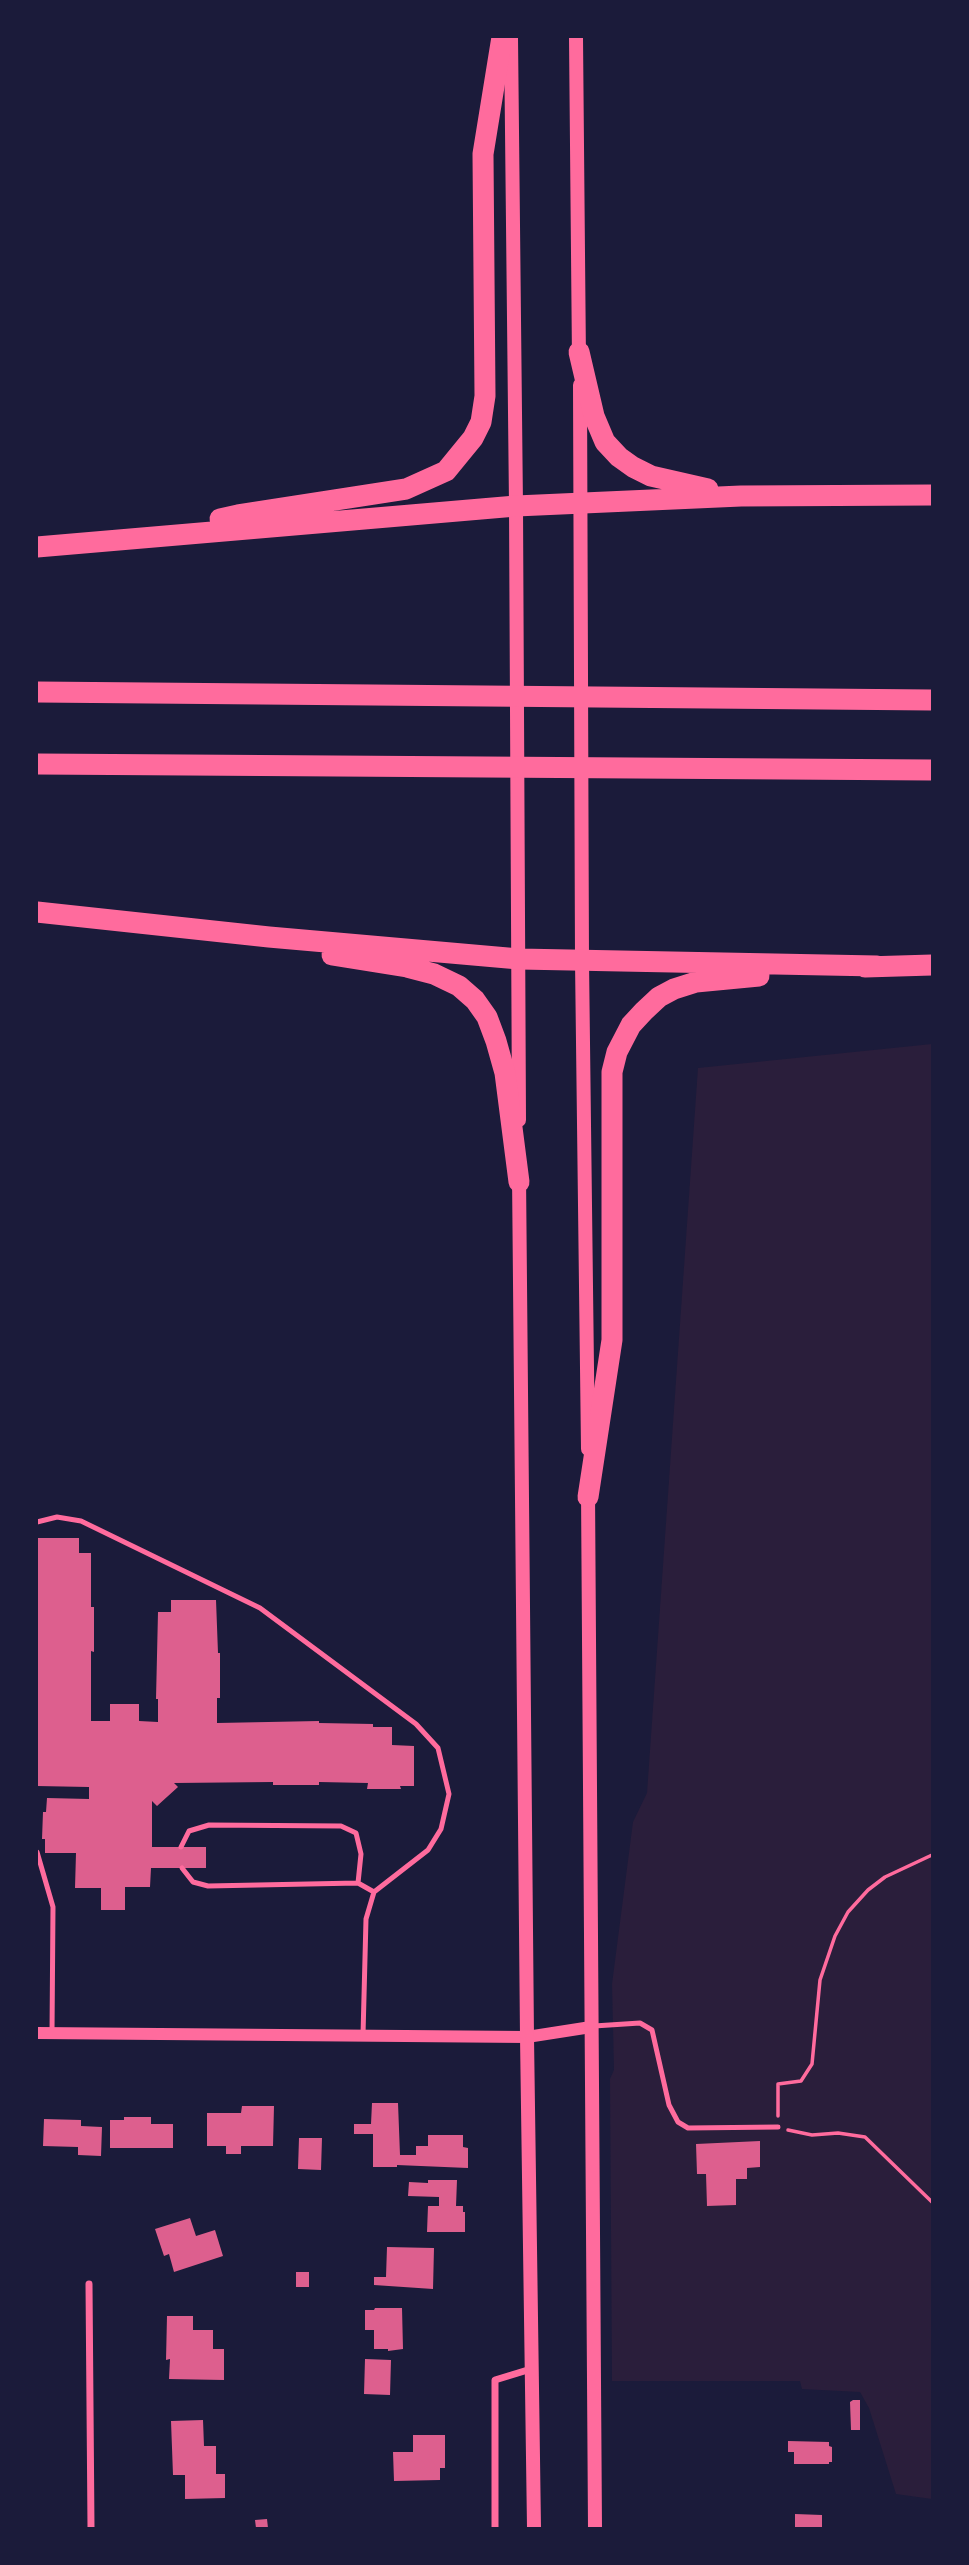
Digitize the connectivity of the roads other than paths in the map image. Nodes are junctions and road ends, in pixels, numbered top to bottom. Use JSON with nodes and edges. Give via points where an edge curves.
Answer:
{"nodes":[{"id":1,"x":502,"y":37,"type":"edge"},
{"id":2,"x":511,"y":37,"type":"edge"},
{"id":3,"x":574,"y":37,"type":"edge"},
{"id":4,"x":579,"y":352,"type":"junction"},
{"id":5,"x":932,"y":495,"type":"edge"},
{"id":6,"x":741,"y":496,"type":"junction"},
{"id":7,"x":581,"y":503,"type":"junction"},
{"id":8,"x":516,"y":506,"type":"junction"},
{"id":9,"x":159,"y":535,"type":"junction"},
{"id":10,"x":37,"y":547,"type":"edge"},
{"id":11,"x":37,"y":692,"type":"edge"},
{"id":12,"x":932,"y":700,"type":"edge"},
{"id":13,"x":37,"y":764,"type":"edge"},
{"id":14,"x":932,"y":770,"type":"edge"},
{"id":15,"x":37,"y":912,"type":"edge"},
{"id":16,"x":269,"y":937,"type":"junction"},
{"id":17,"x":519,"y":959,"type":"junction"},
{"id":18,"x":582,"y":961,"type":"junction"},
{"id":19,"x":932,"y":965,"type":"edge"},
{"id":20,"x":877,"y":966,"type":"junction"},
{"id":21,"x":519,"y":1182,"type":"junction"},
{"id":22,"x":588,"y":1497,"type":"junction"},
{"id":23,"x":37,"y":1522,"type":"edge"},
{"id":24,"x":181,"y":1847,"type":"dead end"},
{"id":25,"x":37,"y":1852,"type":"edge"},
{"id":26,"x":182,"y":1868,"type":"dead end"},
{"id":27,"x":358,"y":1883,"type":"junction"},
{"id":28,"x":374,"y":1892,"type":"junction"},
{"id":29,"x":591,"y":2027,"type":"junction"},
{"id":30,"x":37,"y":2033,"type":"edge"},
{"id":31,"x":52,"y":2033,"type":"junction"},
{"id":32,"x":363,"y":2035,"type":"junction"},
{"id":33,"x":527,"y":2037,"type":"junction"},
{"id":34,"x":778,"y":2127,"type":"road end"},
{"id":35,"x":89,"y":2284,"type":"dead end"},
{"id":36,"x":532,"y":2369,"type":"junction"},
{"id":37,"x":91,"y":2528,"type":"edge"},
{"id":38,"x":495,"y":2528,"type":"edge"},
{"id":39,"x":534,"y":2528,"type":"edge"},
{"id":40,"x":596,"y":2528,"type":"edge"}],
"edges":[{"from":1,"to":9,"type":"highway","via":[[484,154],[485,396],[473,438],[446,471],[406,489],[238,514]]},
{"from":2,"to":8,"type":"main road"},
{"from":3,"to":4,"type":"main road"},
{"from":4,"to":6,"type":"highway","via":[[594,416],[605,442],[619,457],[651,476]]},
{"from":4,"to":7,"type":"main road"},
{"from":5,"to":6,"type":"highway"},
{"from":6,"to":7,"type":"highway"},
{"from":7,"to":8,"type":"highway"},
{"from":7,"to":18,"type":"main road"},
{"from":8,"to":9,"type":"highway"},
{"from":8,"to":17,"type":"main road"},
{"from":9,"to":10,"type":"highway"},
{"from":11,"to":12,"type":"highway"},
{"from":13,"to":14,"type":"highway"},
{"from":15,"to":16,"type":"highway"},
{"from":16,"to":17,"type":"highway"},
{"from":16,"to":21,"type":"highway","via":[[334,956],[434,974],[475,1000],[487,1017],[505,1073]]},
{"from":17,"to":18,"type":"highway"},
{"from":17,"to":21,"type":"main road"},
{"from":18,"to":20,"type":"highway"},
{"from":18,"to":22,"type":"main road"},
{"from":19,"to":20,"type":"highway"},
{"from":20,"to":22,"type":"highway","via":[[696,982],[659,998],[631,1025],[612,1072],[612,1340]]},
{"from":21,"to":33,"type":"main road"},
{"from":22,"to":29,"type":"main road"},
{"from":23,"to":28,"type":"lane","via":[[58,1517],[81,1521],[260,1608],[416,1724],[438,1748],[449,1794],[441,1829],[428,1850]]},
{"from":24,"to":27,"type":"lane","via":[[189,1831],[209,1825],[341,1826],[356,1833],[361,1854]]},
{"from":25,"to":31,"type":"lane","via":[[53,1907]]},
{"from":26,"to":27,"type":"lane","via":[[193,1882],[208,1886]]},
{"from":27,"to":28,"type":"lane"},
{"from":28,"to":32,"type":"lane","via":[[366,1919]]},
{"from":29,"to":33,"type":"street"},
{"from":29,"to":34,"type":"lane","via":[[640,2023],[652,2030],[669,2105],[678,2122],[688,2128]]},
{"from":29,"to":40,"type":"main road"},
{"from":30,"to":31,"type":"street"},
{"from":31,"to":32,"type":"street"},
{"from":32,"to":33,"type":"street"},
{"from":33,"to":36,"type":"main road"},
{"from":35,"to":37,"type":"street"},
{"from":36,"to":38,"type":"street","via":[[495,2380]]},
{"from":36,"to":39,"type":"main road"}]}
